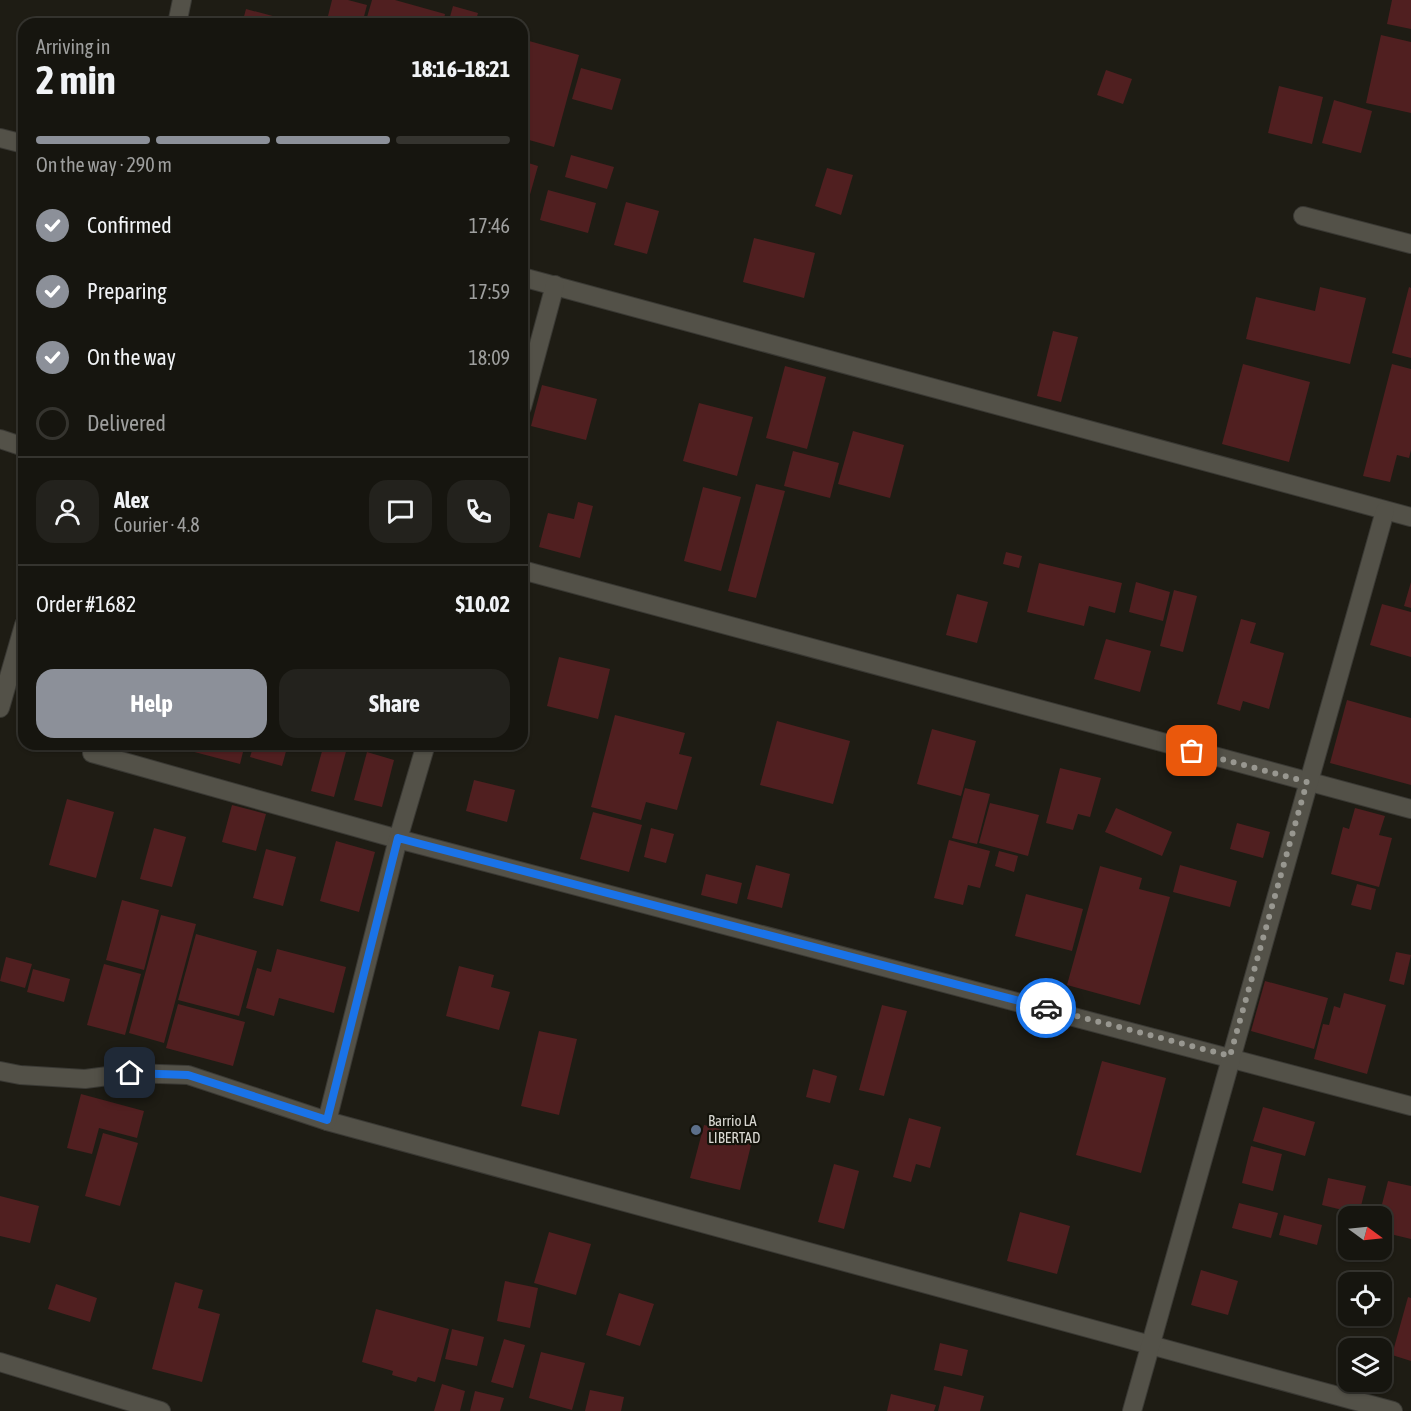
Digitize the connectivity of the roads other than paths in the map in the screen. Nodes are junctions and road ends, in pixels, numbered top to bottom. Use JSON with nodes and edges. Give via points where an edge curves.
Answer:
{"nodes":[{"id":1,"x":182,"y":0,"type":"edge"},
{"id":2,"x":178,"y":18,"type":"edge"},
{"id":3,"x":0,"y":138,"type":"edge"},
{"id":4,"x":18,"y":142,"type":"edge"},
{"id":5,"x":1303,"y":216,"type":"dead end"},
{"id":6,"x":1410,"y":239,"type":"edge"},
{"id":7,"x":528,"y":278,"type":"edge"},
{"id":8,"x":555,"y":285,"type":"junction"},
{"id":9,"x":528,"y":384,"type":"edge"},
{"id":10,"x":0,"y":439,"type":"edge"},
{"id":11,"x":18,"y":445,"type":"edge"},
{"id":12,"x":1385,"y":511,"type":"junction"},
{"id":13,"x":1411,"y":517,"type":"edge"},
{"id":14,"x":528,"y":572,"type":"edge"},
{"id":15,"x":18,"y":646,"type":"edge"},
{"id":16,"x":0,"y":708,"type":"edge"},
{"id":17,"x":424,"y":750,"type":"edge"},
{"id":18,"x":92,"y":753,"type":"dead end"},
{"id":19,"x":1307,"y":782,"type":"junction"},
{"id":20,"x":1411,"y":809,"type":"edge"},
{"id":21,"x":398,"y":838,"type":"junction"},
{"id":22,"x":1230,"y":1056,"type":"junction"},
{"id":23,"x":0,"y":1071,"type":"edge"},
{"id":24,"x":1411,"y":1106,"type":"edge"},
{"id":25,"x":327,"y":1120,"type":"junction"},
{"id":26,"x":1150,"y":1345,"type":"junction"},
{"id":27,"x":0,"y":1362,"type":"edge"},
{"id":28,"x":161,"y":1411,"type":"edge"},
{"id":29,"x":1132,"y":1411,"type":"edge"},
{"id":30,"x":1393,"y":1411,"type":"edge"}],
"edges":[{"from":1,"to":2,"type":"street"},
{"from":3,"to":4,"type":"street"},
{"from":5,"to":6,"type":"street"},
{"from":7,"to":8,"type":"street"},
{"from":8,"to":9,"type":"street"},
{"from":8,"to":12,"type":"street"},
{"from":10,"to":11,"type":"street"},
{"from":12,"to":13,"type":"street"},
{"from":12,"to":19,"type":"street"},
{"from":14,"to":19,"type":"street"},
{"from":15,"to":16,"type":"street"},
{"from":17,"to":21,"type":"street"},
{"from":18,"to":21,"type":"street"},
{"from":19,"to":20,"type":"street"},
{"from":19,"to":22,"type":"street"},
{"from":21,"to":22,"type":"street"},
{"from":21,"to":25,"type":"street"},
{"from":22,"to":24,"type":"street"},
{"from":22,"to":26,"type":"street"},
{"from":23,"to":25,"type":"street","via":[[20,1076],[85,1079],[130,1073],[188,1075]]},
{"from":25,"to":26,"type":"street"},
{"from":26,"to":29,"type":"street"},
{"from":26,"to":30,"type":"street"},
{"from":27,"to":28,"type":"street"}]}
